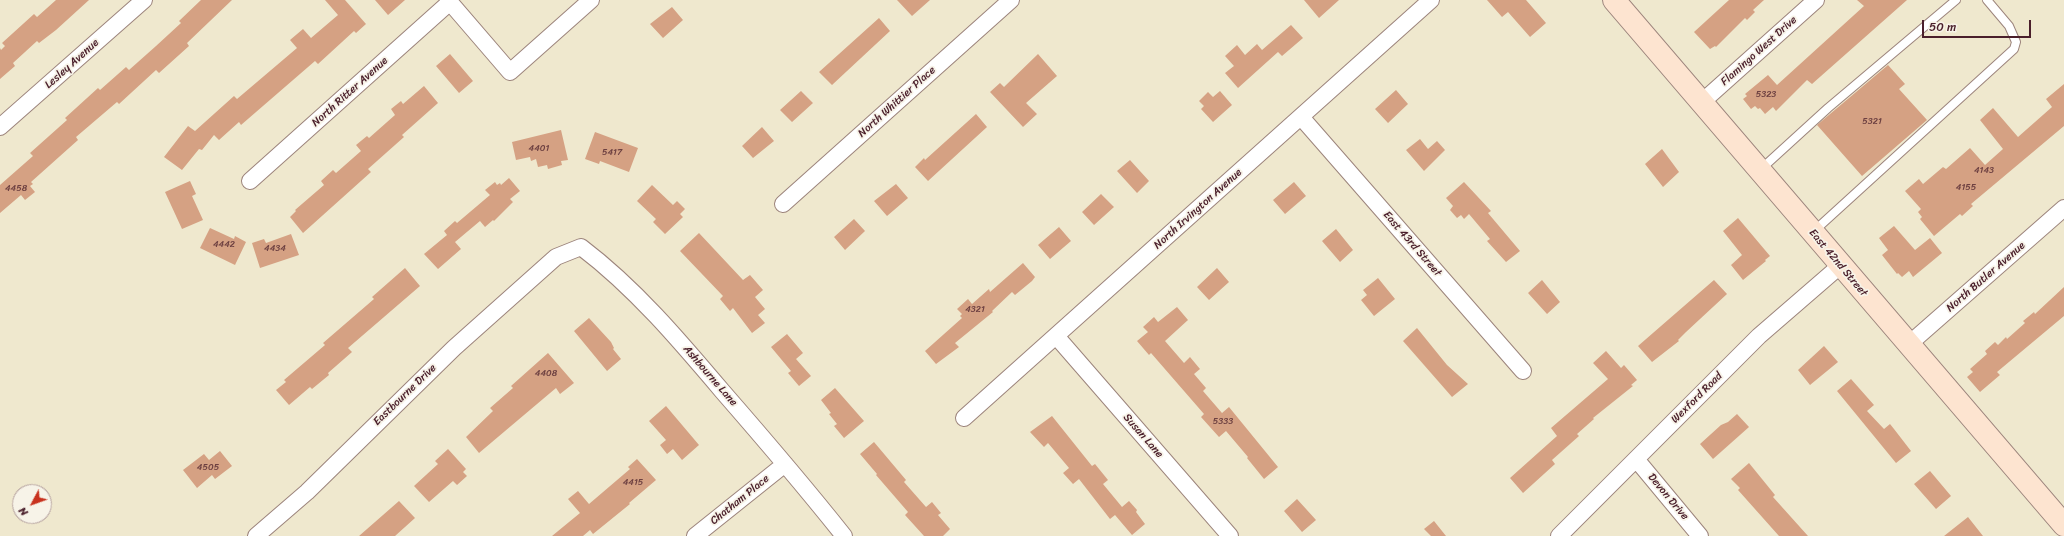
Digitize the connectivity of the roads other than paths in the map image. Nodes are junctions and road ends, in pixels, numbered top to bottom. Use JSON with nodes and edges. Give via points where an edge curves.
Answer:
{"nodes":[{"id":1,"x":144,"y":0,"type":"edge"},
{"id":2,"x":591,"y":0,"type":"edge"},
{"id":3,"x":1011,"y":0,"type":"edge"},
{"id":4,"x":1432,"y":0,"type":"edge"},
{"id":5,"x":1614,"y":0,"type":"edge"},
{"id":6,"x":1816,"y":0,"type":"edge"},
{"id":7,"x":1956,"y":0,"type":"edge"},
{"id":8,"x":1987,"y":0,"type":"edge"},
{"id":9,"x":449,"y":1,"type":"edge"},
{"id":10,"x":1702,"y":102,"type":"junction"},
{"id":11,"x":1302,"y":117,"type":"junction"},
{"id":12,"x":0,"y":128,"type":"edge"},
{"id":13,"x":1759,"y":171,"type":"junction"},
{"id":14,"x":250,"y":181,"type":"dead end"},
{"id":15,"x":783,"y":204,"type":"dead end"},
{"id":16,"x":2064,"y":208,"type":"edge"},
{"id":17,"x":1813,"y":233,"type":"junction"},
{"id":18,"x":556,"y":257,"type":"joint"},
{"id":19,"x":1840,"y":265,"type":"junction"},
{"id":20,"x":1056,"y":336,"type":"junction"},
{"id":21,"x":1908,"y":345,"type":"junction"},
{"id":22,"x":1523,"y":371,"type":"dead end"},
{"id":23,"x":964,"y":418,"type":"dead end"},
{"id":24,"x":1636,"y":459,"type":"junction"},
{"id":25,"x":785,"y":464,"type":"junction"},
{"id":26,"x":2064,"y":525,"type":"edge"},
{"id":27,"x":256,"y":536,"type":"edge"},
{"id":28,"x":695,"y":536,"type":"edge"},
{"id":29,"x":844,"y":536,"type":"edge"},
{"id":30,"x":1230,"y":536,"type":"edge"},
{"id":31,"x":1559,"y":536,"type":"edge"},
{"id":32,"x":1700,"y":536,"type":"edge"}],
"edges":[{"from":1,"to":12,"type":"street","name":"Lesley Avenue"},
{"from":2,"to":9,"type":"street","via":[[510,72]]},
{"from":3,"to":15,"type":"street","name":"North Whittier Place"},
{"from":4,"to":11,"type":"street","name":"North Irvington Avenue"},
{"from":5,"to":10,"type":"street","name":"East 42nd Street"},
{"from":6,"to":10,"type":"street","name":"Flamingo West Drive"},
{"from":7,"to":13,"type":"lane","via":[[1828,108]]},
{"from":8,"to":17,"type":"lane","via":[[2008,26],[2016,42],[2014,49]]},
{"from":9,"to":14,"type":"street","name":"North Ritter Avenue"},
{"from":10,"to":13,"type":"street","name":"East 42nd Street"},
{"from":11,"to":20,"type":"street","name":"North Irvington Avenue"},
{"from":11,"to":22,"type":"street","name":"East 43rd Street"},
{"from":13,"to":17,"type":"street","name":"East 42nd Street"},
{"from":16,"to":21,"type":"street","name":"North Butler Avenue"},
{"from":17,"to":19,"type":"street","name":"East 42nd Street"},
{"from":18,"to":25,"type":"street","name":"Ashbourne Lane","via":[[581,247],[610,270],[663,322]]},
{"from":18,"to":27,"type":"street","name":"Eastbourne Drive","via":[[454,348],[307,492]]},
{"from":19,"to":21,"type":"street","name":"East 42nd Street"},
{"from":19,"to":24,"type":"street","name":"Wexford Road","via":[[1759,336]]},
{"from":20,"to":23,"type":"street","name":"North Irvington Avenue"},
{"from":20,"to":30,"type":"street","name":"Susan Lane"},
{"from":21,"to":26,"type":"street","name":"East 42nd Street"},
{"from":24,"to":31,"type":"street","name":"Wexford Road"},
{"from":24,"to":32,"type":"street","name":"Devon Drive"},
{"from":25,"to":28,"type":"street","name":"Chatham Place"},
{"from":25,"to":29,"type":"street","name":"Ashbourne Lane"}]}
